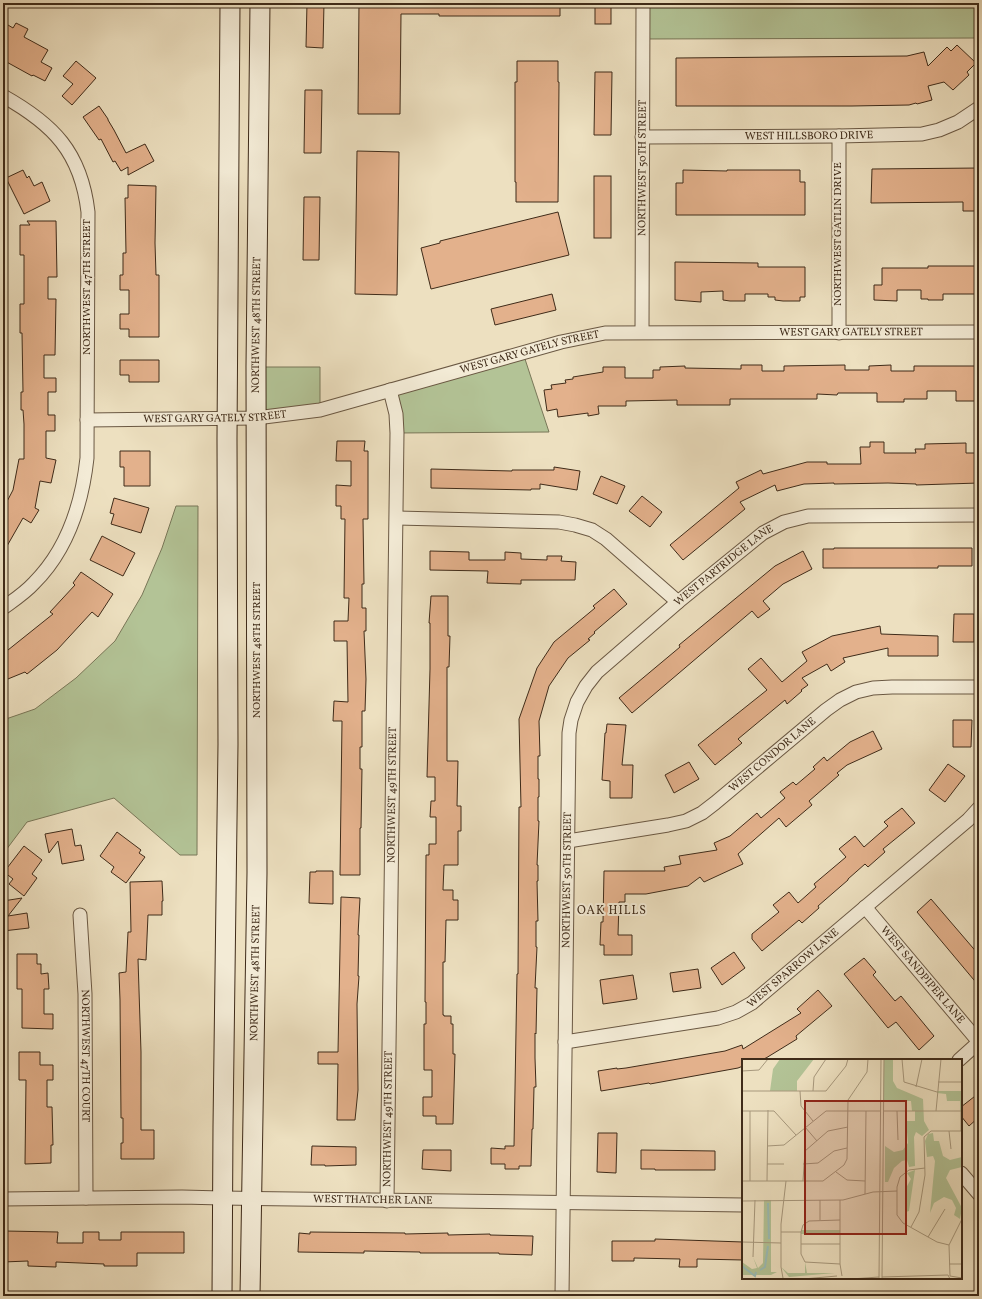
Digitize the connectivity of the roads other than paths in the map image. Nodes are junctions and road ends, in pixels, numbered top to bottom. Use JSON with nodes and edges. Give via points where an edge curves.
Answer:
{"nodes":[{"id":1,"x":230,"y":3,"type":"edge"},
{"id":2,"x":260,"y":3,"type":"edge"},
{"id":3,"x":643,"y":3,"type":"edge"},
{"id":4,"x":3,"y":96,"type":"edge"},
{"id":5,"x":975,"y":112,"type":"edge"},
{"id":6,"x":839,"y":136,"type":"junction"},
{"id":7,"x":642,"y":137,"type":"junction"},
{"id":8,"x":642,"y":332,"type":"junction"},
{"id":9,"x":979,"y":332,"type":"edge"},
{"id":10,"x":839,"y":333,"type":"junction"},
{"id":11,"x":390,"y":390,"type":"junction"},
{"id":12,"x":256,"y":418,"type":"junction"},
{"id":13,"x":228,"y":419,"type":"junction"},
{"id":14,"x":87,"y":420,"type":"junction"},
{"id":15,"x":979,"y":515,"type":"edge"},
{"id":16,"x":397,"y":518,"type":"junction"},
{"id":17,"x":678,"y":602,"type":"junction"},
{"id":18,"x":3,"y":608,"type":"edge"},
{"id":19,"x":979,"y":687,"type":"edge"},
{"id":20,"x":979,"y":808,"type":"edge"},
{"id":21,"x":568,"y":841,"type":"junction"},
{"id":22,"x":865,"y":907,"type":"junction"},
{"id":23,"x":80,"y":915,"type":"dead end"},
{"id":24,"x":565,"y":1042,"type":"junction"},
{"id":25,"x":979,"y":1042,"type":"edge"},
{"id":26,"x":960,"y":1059,"type":"edge"},
{"id":27,"x":962,"y":1174,"type":"edge"},
{"id":28,"x":979,"y":1194,"type":"edge"},
{"id":29,"x":86,"y":1198,"type":"junction"},
{"id":30,"x":222,"y":1198,"type":"junction"},
{"id":31,"x":252,"y":1198,"type":"junction"},
{"id":32,"x":3,"y":1199,"type":"edge"},
{"id":33,"x":387,"y":1201,"type":"junction"},
{"id":34,"x":563,"y":1203,"type":"junction"},
{"id":35,"x":742,"y":1205,"type":"edge"},
{"id":36,"x":222,"y":1296,"type":"edge"},
{"id":37,"x":250,"y":1296,"type":"edge"},
{"id":38,"x":562,"y":1296,"type":"edge"}],
"edges":[{"from":1,"to":13,"type":"main road"},
{"from":2,"to":12,"type":"main road","name":"NORTHWEST 48TH STREET"},
{"from":3,"to":7,"type":"street","name":"NORTHWEST 50TH STREET"},
{"from":4,"to":14,"type":"street","name":"NORTHWEST 47TH STREET","via":[[22,106],[49,126],[67,149],[83,185],[88,212]]},
{"from":5,"to":6,"type":"street","name":"WEST HILLSBORO DRIVE","via":[[939,130],[922,134]]},
{"from":6,"to":7,"type":"street","name":"WEST HILLSBORO DRIVE"},
{"from":6,"to":10,"type":"street","name":"NORTHWEST GATLIN DRIVE"},
{"from":7,"to":8,"type":"street","name":"NORTHWEST 50TH STREET"},
{"from":8,"to":10,"type":"street","name":"WEST GARY GATELY STREET"},
{"from":8,"to":11,"type":"street","name":"WEST GARY GATELY STREET","via":[[582,337]]},
{"from":9,"to":10,"type":"street","name":"WEST GARY GATELY STREET"},
{"from":11,"to":12,"type":"street","name":"WEST GARY GATELY STREET","via":[[320,410]]},
{"from":11,"to":16,"type":"street","name":"NORTHWEST 49TH STREET","via":[[396,414]]},
{"from":12,"to":13,"type":"street","name":"WEST GARY GATELY STREET"},
{"from":12,"to":31,"type":"main road","name":"NORTHWEST 48TH STREET","via":[[257,873]]},
{"from":13,"to":14,"type":"street","name":"WEST GARY GATELY STREET"},
{"from":13,"to":30,"type":"main road","via":[[228,744]]},
{"from":14,"to":18,"type":"street","name":"NORTHWEST 47TH STREET","via":[[87,458],[77,513],[56,556],[46,570],[21,595]]},
{"from":15,"to":17,"type":"street","name":"WEST PARTRIDGE LANE","via":[[808,516],[793,519],[763,533]]},
{"from":16,"to":17,"type":"street","name":"WEST PARTRIDGE LANE","via":[[559,522],[576,525],[592,530],[606,539]]},
{"from":16,"to":33,"type":"street","name":"NORTHWEST 49TH STREET"},
{"from":17,"to":21,"type":"street","name":"NORTHWEST 50TH STREET","via":[[597,672],[577,702],[569,733]]},
{"from":19,"to":21,"type":"street","name":"WEST CONDOR LANE","via":[[892,687],[856,692],[826,710],[702,813],[668,825]]},
{"from":20,"to":22,"type":"street","name":"WEST SPARROW LANE"},
{"from":21,"to":24,"type":"street","name":"NORTHWEST 50TH STREET"},
{"from":22,"to":24,"type":"street","name":"WEST SPARROW LANE","via":[[752,1003],[736,1012],[718,1018]]},
{"from":22,"to":25,"type":"street","name":"WEST SANDPIPER LANE"},
{"from":23,"to":29,"type":"street","name":"NORTHWEST 47TH COURT","via":[[85,994]]},
{"from":24,"to":34,"type":"street","name":"NORTHWEST 50TH STREET"},
{"from":25,"to":26,"type":"street"},
{"from":27,"to":28,"type":"street"},
{"from":29,"to":30,"type":"street","name":"WEST THATCHER LANE"},
{"from":29,"to":32,"type":"street","name":"WEST THATCHER LANE"},
{"from":30,"to":31,"type":"street","name":"WEST THATCHER LANE"},
{"from":30,"to":36,"type":"main road"},
{"from":31,"to":33,"type":"street","name":"WEST THATCHER LANE"},
{"from":31,"to":37,"type":"main road","name":"NORTHWEST 48TH STREET"},
{"from":33,"to":34,"type":"street","name":"WEST THATCHER LANE"},
{"from":34,"to":35,"type":"street","name":"WEST THATCHER LANE"},
{"from":34,"to":38,"type":"street"}]}
